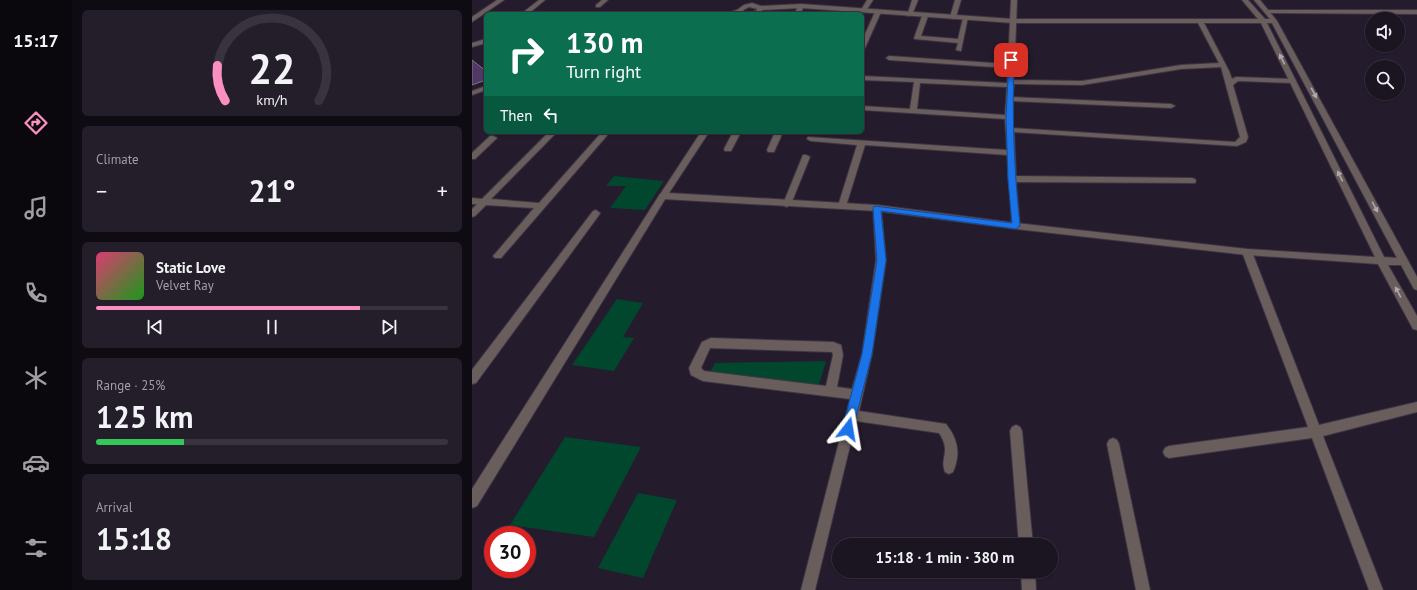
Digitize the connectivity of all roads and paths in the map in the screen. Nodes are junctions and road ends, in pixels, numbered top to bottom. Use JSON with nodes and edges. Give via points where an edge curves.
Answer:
{"nodes":[{"id":1,"x":501,"y":0,"type":"edge"},
{"id":2,"x":542,"y":0,"type":"edge"},
{"id":3,"x":605,"y":0,"type":"edge"},
{"id":4,"x":755,"y":0,"type":"edge"},
{"id":5,"x":870,"y":0,"type":"edge"},
{"id":6,"x":915,"y":0,"type":"edge"},
{"id":7,"x":958,"y":0,"type":"edge"},
{"id":8,"x":1014,"y":0,"type":"edge"},
{"id":9,"x":1245,"y":0,"type":"edge"},
{"id":10,"x":1257,"y":0,"type":"edge"},
{"id":11,"x":750,"y":5,"type":"junction"},
{"id":12,"x":598,"y":6,"type":"dead end"},
{"id":13,"x":801,"y":6,"type":"junction"},
{"id":14,"x":760,"y":8,"type":"junction"},
{"id":15,"x":864,"y":10,"type":"junction"},
{"id":16,"x":527,"y":12,"type":"edge"},
{"id":17,"x":740,"y":12,"type":"edge"},
{"id":18,"x":757,"y":12,"type":"edge"},
{"id":19,"x":798,"y":12,"type":"edge"},
{"id":20,"x":839,"y":12,"type":"edge"},
{"id":21,"x":878,"y":12,"type":"junction"},
{"id":22,"x":1268,"y":12,"type":"junction"},
{"id":23,"x":1417,"y":12,"type":"edge"},
{"id":24,"x":909,"y":15,"type":"junction"},
{"id":25,"x":925,"y":16,"type":"junction"},
{"id":26,"x":484,"y":18,"type":"edge"},
{"id":27,"x":953,"y":18,"type":"junction"},
{"id":28,"x":966,"y":18,"type":"junction"},
{"id":29,"x":474,"y":19,"type":"edge"},
{"id":30,"x":1013,"y":21,"type":"junction"},
{"id":31,"x":1200,"y":21,"type":"junction"},
{"id":32,"x":1263,"y":21,"type":"junction"},
{"id":33,"x":1274,"y":21,"type":"junction"},
{"id":34,"x":917,"y":38,"type":"junction"},
{"id":35,"x":961,"y":41,"type":"junction"},
{"id":36,"x":484,"y":42,"type":"edge"},
{"id":37,"x":864,"y":44,"type":"edge"},
{"id":38,"x":472,"y":45,"type":"edge"},
{"id":39,"x":914,"y":47,"type":"dead end"},
{"id":40,"x":959,"y":50,"type":"dead end"},
{"id":41,"x":889,"y":58,"type":"dead end"},
{"id":42,"x":1223,"y":65,"type":"junction"},
{"id":43,"x":1011,"y":66,"type":"junction"},
{"id":44,"x":864,"y":78,"type":"edge"},
{"id":45,"x":1293,"y":81,"type":"junction"},
{"id":46,"x":917,"y":82,"type":"junction"},
{"id":47,"x":1010,"y":83,"type":"junction"},
{"id":48,"x":1230,"y":84,"type":"junction"},
{"id":49,"x":484,"y":89,"type":"edge"},
{"id":50,"x":472,"y":93,"type":"edge"},
{"id":51,"x":1010,"y":99,"type":"junction"},
{"id":52,"x":1172,"y":106,"type":"dead end"},
{"id":53,"x":864,"y":108,"type":"edge"},
{"id":54,"x":913,"y":111,"type":"junction"},
{"id":55,"x":1009,"y":117,"type":"junction"},
{"id":56,"x":1010,"y":130,"type":"junction"},
{"id":57,"x":551,"y":134,"type":"edge"},
{"id":58,"x":604,"y":134,"type":"edge"},
{"id":59,"x":704,"y":134,"type":"edge"},
{"id":60,"x":736,"y":134,"type":"edge"},
{"id":61,"x":778,"y":134,"type":"edge"},
{"id":62,"x":493,"y":138,"type":"dead end"},
{"id":63,"x":811,"y":138,"type":"dead end"},
{"id":64,"x":862,"y":142,"type":"junction"},
{"id":65,"x":728,"y":149,"type":"dead end"},
{"id":66,"x":771,"y":150,"type":"dead end"},
{"id":67,"x":1011,"y":153,"type":"junction"},
{"id":68,"x":472,"y":157,"type":"edge"},
{"id":69,"x":806,"y":158,"type":"dead end"},
{"id":70,"x":1012,"y":180,"type":"junction"},
{"id":71,"x":1192,"y":181,"type":"dead end"},
{"id":72,"x":663,"y":196,"type":"junction"},
{"id":73,"x":472,"y":201,"type":"edge"},
{"id":74,"x":484,"y":202,"type":"junction"},
{"id":75,"x":787,"y":204,"type":"junction"},
{"id":76,"x":542,"y":206,"type":"junction"},
{"id":77,"x":842,"y":206,"type":"junction"},
{"id":78,"x":876,"y":208,"type":"junction"},
{"id":79,"x":596,"y":213,"type":"dead end"},
{"id":80,"x":472,"y":214,"type":"edge"},
{"id":81,"x":1016,"y":226,"type":"junction"},
{"id":82,"x":1246,"y":252,"type":"junction"},
{"id":83,"x":498,"y":256,"type":"dead end"},
{"id":84,"x":1381,"y":260,"type":"junction"},
{"id":85,"x":1404,"y":262,"type":"junction"},
{"id":86,"x":1417,"y":286,"type":"edge"},
{"id":87,"x":1417,"y":326,"type":"edge"},
{"id":88,"x":472,"y":379,"type":"edge"},
{"id":89,"x":831,"y":391,"type":"junction"},
{"id":90,"x":856,"y":395,"type":"junction"},
{"id":91,"x":1417,"y":407,"type":"edge"},
{"id":92,"x":851,"y":415,"type":"junction"},
{"id":93,"x":1016,"y":431,"type":"dead end"},
{"id":94,"x":1315,"y":432,"type":"junction"},
{"id":95,"x":1113,"y":444,"type":"dead end"},
{"id":96,"x":1170,"y":452,"type":"dead end"},
{"id":97,"x":949,"y":468,"type":"dead end"},
{"id":98,"x":472,"y":501,"type":"edge"},
{"id":99,"x":1025,"y":538,"type":"edge"},
{"id":100,"x":1028,"y":578,"type":"edge"},
{"id":101,"x":808,"y":590,"type":"edge"},
{"id":102,"x":1029,"y":590,"type":"edge"},
{"id":103,"x":1143,"y":590,"type":"edge"},
{"id":104,"x":1376,"y":590,"type":"edge"}],
"edges":[{"from":1,"to":29,"type":"street"},
{"from":2,"to":16,"type":"street"},
{"from":3,"to":12,"type":"street"},
{"from":4,"to":11,"type":"street"},
{"from":5,"to":15,"type":"street"},
{"from":6,"to":24,"type":"street"},
{"from":7,"to":27,"type":"street"},
{"from":8,"to":30,"type":"street"},
{"from":9,"to":32,"type":"street"},
{"from":10,"to":22,"type":"street"},
{"from":11,"to":14,"type":"street"},
{"from":11,"to":17,"type":"street","via":[[741,8]]},
{"from":13,"to":14,"type":"street"},
{"from":13,"to":19,"type":"street"},
{"from":13,"to":20,"type":"street"},
{"from":14,"to":18,"type":"street"},
{"from":15,"to":20,"type":"street"},
{"from":15,"to":21,"type":"street"},
{"from":21,"to":24,"type":"street"},
{"from":21,"to":37,"type":"street"},
{"from":22,"to":23,"type":"street"},
{"from":22,"to":33,"type":"street"},
{"from":24,"to":25,"type":"street"},
{"from":25,"to":27,"type":"street"},
{"from":25,"to":34,"type":"street"},
{"from":26,"to":29,"type":"street"},
{"from":27,"to":28,"type":"street"},
{"from":28,"to":30,"type":"street"},
{"from":28,"to":35,"type":"street"},
{"from":30,"to":31,"type":"street"},
{"from":30,"to":43,"type":"street"},
{"from":31,"to":32,"type":"street"},
{"from":31,"to":42,"type":"street"},
{"from":32,"to":33,"type":"street"},
{"from":45,"to":32,"type":"street","one_way":true},
{"from":33,"to":85,"type":"street","one_way":true},
{"from":34,"to":35,"type":"street"},
{"from":34,"to":39,"type":"street"},
{"from":35,"to":40,"type":"street"},
{"from":36,"to":38,"type":"street"},
{"from":41,"to":43,"type":"street"},
{"from":42,"to":47,"type":"street","via":[[1181,67],[1082,83]]},
{"from":42,"to":48,"type":"street"},
{"from":43,"to":47,"type":"street"},
{"from":44,"to":46,"type":"street"},
{"from":45,"to":48,"type":"street","via":[[1236,79]]},
{"from":84,"to":45,"type":"street","one_way":true},
{"from":46,"to":47,"type":"street"},
{"from":46,"to":54,"type":"street"},
{"from":47,"to":51,"type":"street"},
{"from":48,"to":56,"type":"street","via":[[1244,137],[1237,144]]},
{"from":49,"to":50,"type":"street"},
{"from":51,"to":52,"type":"street"},
{"from":51,"to":55,"type":"street"},
{"from":53,"to":54,"type":"street"},
{"from":54,"to":55,"type":"street"},
{"from":55,"to":56,"type":"street"},
{"from":56,"to":67,"type":"street"},
{"from":57,"to":74,"type":"street"},
{"from":58,"to":76,"type":"street"},
{"from":59,"to":72,"type":"street"},
{"from":60,"to":65,"type":"street"},
{"from":61,"to":66,"type":"street"},
{"from":62,"to":68,"type":"street"},
{"from":63,"to":64,"type":"street"},
{"from":64,"to":67,"type":"street"},
{"from":64,"to":77,"type":"street"},
{"from":67,"to":70,"type":"street"},
{"from":69,"to":75,"type":"street"},
{"from":70,"to":71,"type":"street"},
{"from":70,"to":81,"type":"street"},
{"from":72,"to":75,"type":"street"},
{"from":72,"to":98,"type":"street"},
{"from":73,"to":74,"type":"street"},
{"from":74,"to":76,"type":"street"},
{"from":74,"to":80,"type":"street"},
{"from":75,"to":77,"type":"street"},
{"from":76,"to":83,"type":"street"},
{"from":77,"to":78,"type":"street"},
{"from":78,"to":81,"type":"street"},
{"from":78,"to":90,"type":"street","via":[[881,260],[867,354]]},
{"from":79,"to":88,"type":"street"},
{"from":81,"to":82,"type":"street"},
{"from":82,"to":84,"type":"street"},
{"from":82,"to":94,"type":"street"},
{"from":84,"to":85,"type":"street"},
{"from":87,"to":84,"type":"street","one_way":true},
{"from":85,"to":86,"type":"street"},
{"from":89,"to":89,"type":"street","via":[[702,376],[695,372],[695,368],[706,345],[711,343],[833,347],[837,348],[838,355]]},
{"from":89,"to":90,"type":"street"},
{"from":90,"to":92,"type":"street"},
{"from":91,"to":94,"type":"street"},
{"from":92,"to":97,"type":"street","via":[[942,428],[951,440]]},
{"from":92,"to":101,"type":"street"},
{"from":93,"to":99,"type":"street"},
{"from":94,"to":96,"type":"street"},
{"from":94,"to":104,"type":"street"},
{"from":95,"to":103,"type":"street"},
{"from":100,"to":102,"type":"street"}]}
